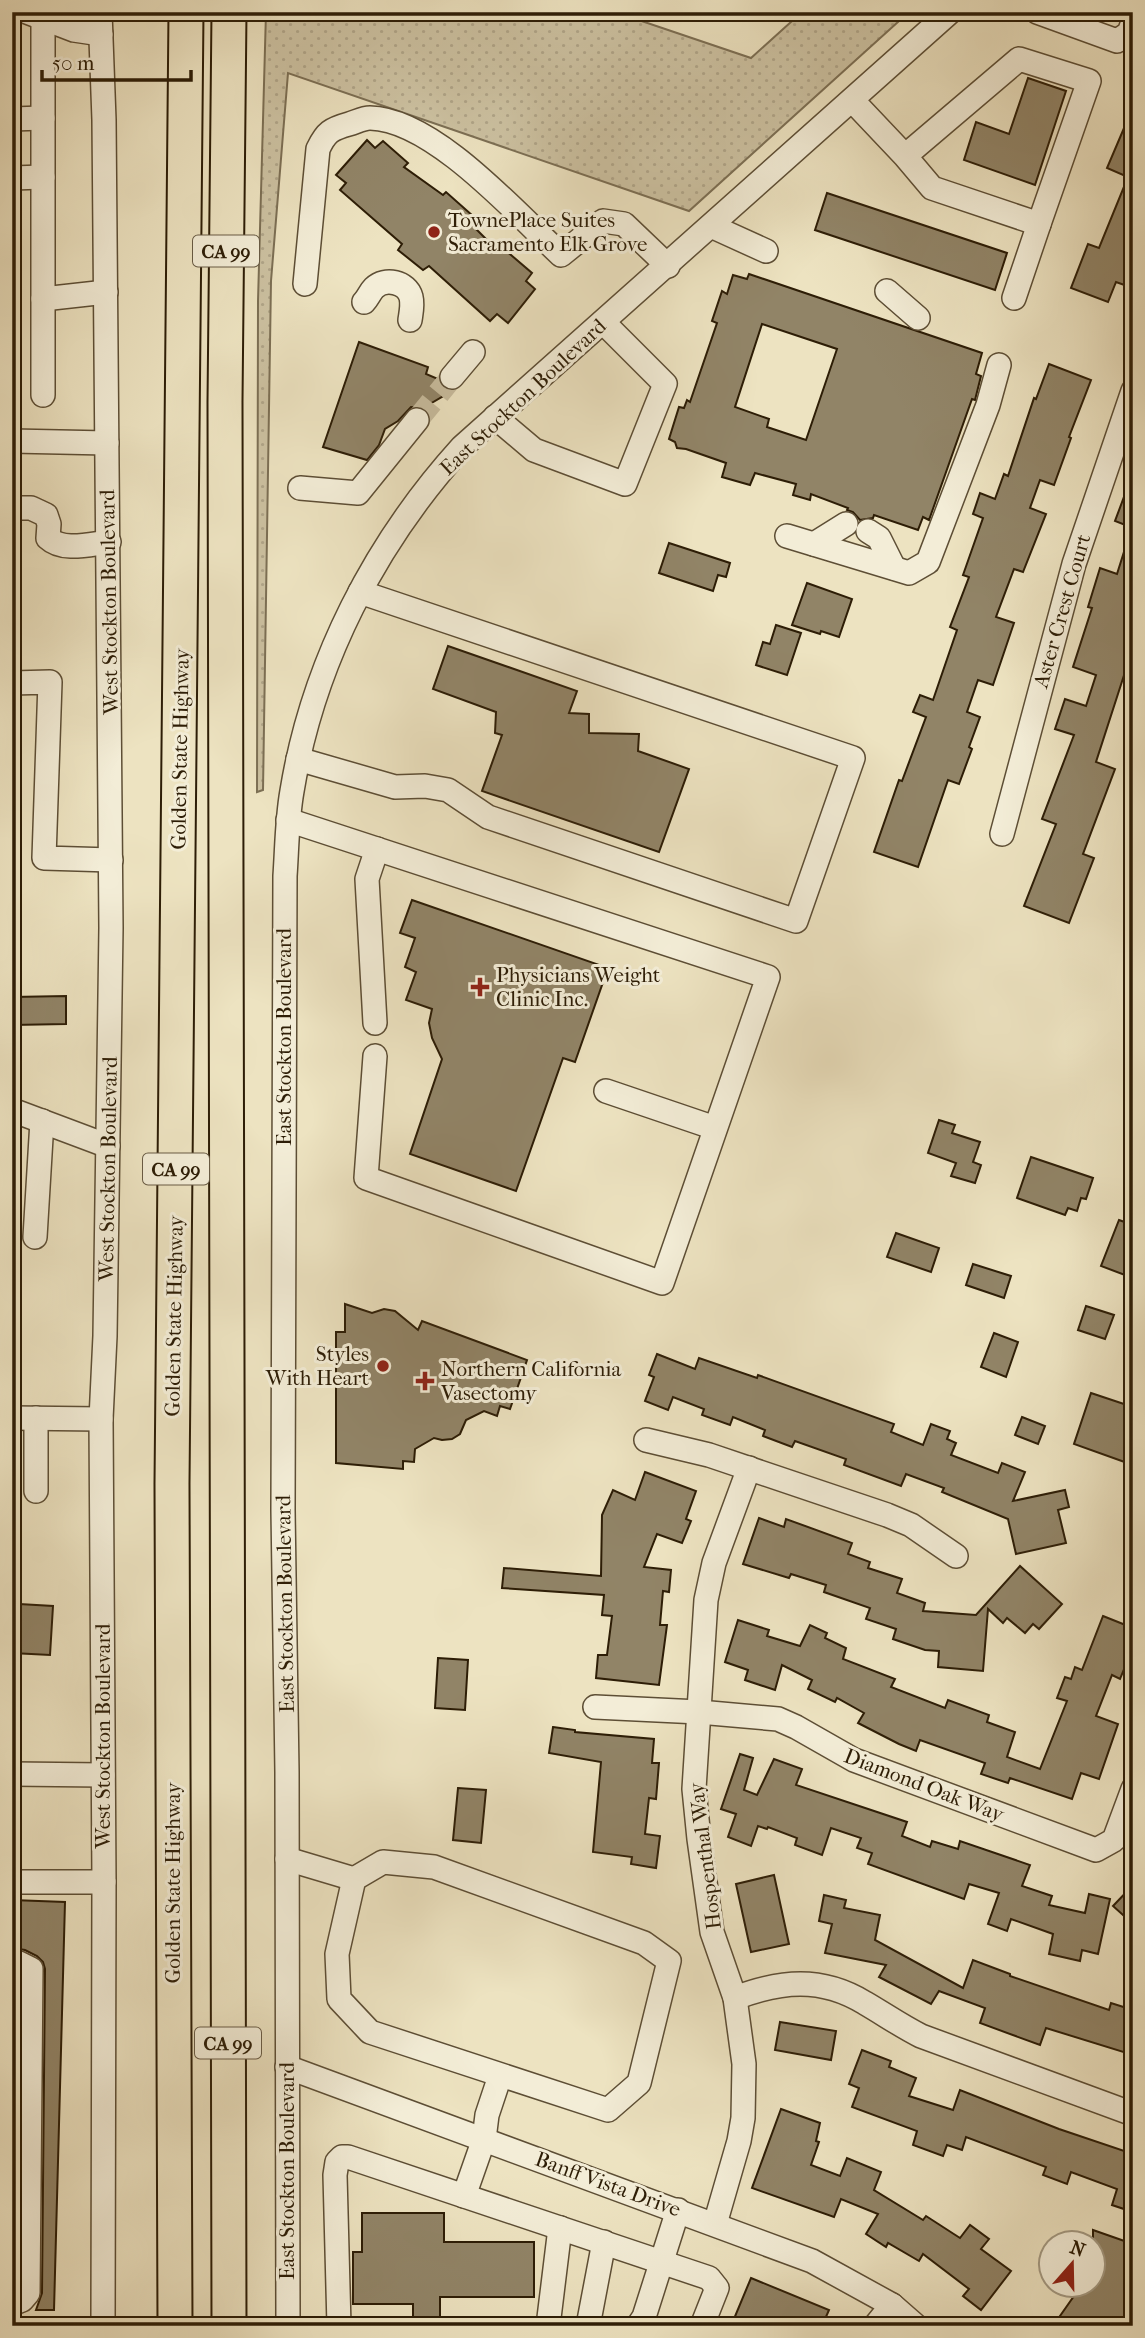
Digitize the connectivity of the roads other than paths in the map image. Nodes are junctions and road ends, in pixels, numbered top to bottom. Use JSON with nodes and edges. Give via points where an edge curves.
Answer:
{"nodes":[{"id":1,"x":186,"y":12,"type":"edge"},
{"id":2,"x":229,"y":12,"type":"edge"},
{"id":3,"x":247,"y":12,"type":"edge"},
{"id":4,"x":950,"y":12,"type":"edge"},
{"id":5,"x":1037,"y":12,"type":"edge"},
{"id":6,"x":35,"y":15,"type":"edge"},
{"id":7,"x":1133,"y":22,"type":"edge"},
{"id":8,"x":100,"y":23,"type":"edge"},
{"id":9,"x":228,"y":99,"type":"junction"},
{"id":10,"x":852,"y":100,"type":"junction"},
{"id":11,"x":43,"y":118,"type":"junction"},
{"id":12,"x":12,"y":119,"type":"edge"},
{"id":13,"x":905,"y":156,"type":"junction"},
{"id":14,"x":43,"y":177,"type":"junction"},
{"id":15,"x":12,"y":178,"type":"edge"},
{"id":16,"x":1039,"y":224,"type":"junction"},
{"id":17,"x":711,"y":226,"type":"junction"},
{"id":18,"x":766,"y":251,"type":"dead end"},
{"id":19,"x":668,"y":265,"type":"junction"},
{"id":20,"x":305,"y":284,"type":"dead end"},
{"id":21,"x":887,"y":291,"type":"dead end"},
{"id":22,"x":106,"y":292,"type":"junction"},
{"id":23,"x":1014,"y":298,"type":"dead end"},
{"id":24,"x":43,"y":299,"type":"junction"},
{"id":25,"x":365,"y":302,"type":"dead end"},
{"id":26,"x":918,"y":318,"type":"dead end"},
{"id":27,"x":410,"y":320,"type":"dead end"},
{"id":28,"x":603,"y":322,"type":"junction"},
{"id":29,"x":473,"y":352,"type":"dead end"},
{"id":30,"x":999,"y":365,"type":"dead end"},
{"id":31,"x":452,"y":377,"type":"tunnel mouth"},
{"id":32,"x":1133,"y":391,"type":"edge"},
{"id":33,"x":43,"y":395,"type":"dead end"},
{"id":34,"x":495,"y":417,"type":"junction"},
{"id":35,"x":417,"y":421,"type":"tunnel mouth"},
{"id":36,"x":12,"y":441,"type":"edge"},
{"id":37,"x":107,"y":443,"type":"junction"},
{"id":38,"x":300,"y":488,"type":"dead end"},
{"id":39,"x":12,"y":508,"type":"edge"},
{"id":40,"x":787,"y":536,"type":"dead end"},
{"id":41,"x":109,"y":542,"type":"junction"},
{"id":42,"x":814,"y":544,"type":"junction"},
{"id":43,"x":894,"y":568,"type":"junction"},
{"id":44,"x":360,"y":593,"type":"junction"},
{"id":45,"x":12,"y":682,"type":"edge"},
{"id":46,"x":298,"y":759,"type":"junction"},
{"id":47,"x":288,"y":820,"type":"junction"},
{"id":48,"x":1002,"y":834,"type":"dead end"},
{"id":49,"x":377,"y":849,"type":"junction"},
{"id":50,"x":111,"y":860,"type":"junction"},
{"id":51,"x":374,"y":1023,"type":"dead end"},
{"id":52,"x":375,"y":1056,"type":"dead end"},
{"id":53,"x":606,"y":1091,"type":"dead end"},
{"id":54,"x":12,"y":1110,"type":"edge"},
{"id":55,"x":42,"y":1121,"type":"junction"},
{"id":56,"x":715,"y":1128,"type":"junction"},
{"id":57,"x":108,"y":1146,"type":"junction"},
{"id":58,"x":35,"y":1237,"type":"dead end"},
{"id":59,"x":12,"y":1418,"type":"edge"},
{"id":60,"x":36,"y":1418,"type":"junction"},
{"id":61,"x":101,"y":1419,"type":"junction"},
{"id":62,"x":646,"y":1440,"type":"dead end"},
{"id":63,"x":748,"y":1468,"type":"junction"},
{"id":64,"x":36,"y":1491,"type":"dead end"},
{"id":65,"x":956,"y":1556,"type":"dead end"},
{"id":66,"x":595,"y":1707,"type":"dead end"},
{"id":67,"x":699,"y":1713,"type":"junction"},
{"id":68,"x":12,"y":1774,"type":"edge"},
{"id":69,"x":103,"y":1775,"type":"junction"},
{"id":70,"x":1133,"y":1789,"type":"edge"},
{"id":71,"x":287,"y":1859,"type":"junction"},
{"id":72,"x":354,"y":1879,"type":"junction"},
{"id":73,"x":12,"y":1882,"type":"edge"},
{"id":74,"x":104,"y":1882,"type":"junction"},
{"id":75,"x":12,"y":1962,"type":"edge"},
{"id":76,"x":735,"y":1998,"type":"junction"},
{"id":77,"x":287,"y":2067,"type":"junction"},
{"id":78,"x":500,"y":2076,"type":"junction"},
{"id":79,"x":1133,"y":2114,"type":"edge"},
{"id":80,"x":484,"y":2139,"type":"junction"},
{"id":81,"x":464,"y":2196,"type":"junction"},
{"id":82,"x":678,"y":2210,"type":"junction"},
{"id":83,"x":715,"y":2224,"type":"junction"},
{"id":84,"x":560,"y":2228,"type":"junction"},
{"id":85,"x":604,"y":2242,"type":"junction"},
{"id":86,"x":662,"y":2262,"type":"junction"},
{"id":87,"x":12,"y":2304,"type":"edge"},
{"id":88,"x":892,"y":2305,"type":"junction"},
{"id":89,"x":103,"y":2326,"type":"edge"},
{"id":90,"x":175,"y":2326,"type":"edge"},
{"id":91,"x":229,"y":2326,"type":"edge"},
{"id":92,"x":288,"y":2326,"type":"edge"},
{"id":93,"x":339,"y":2326,"type":"edge"},
{"id":94,"x":548,"y":2326,"type":"edge"},
{"id":95,"x":588,"y":2326,"type":"edge"},
{"id":96,"x":638,"y":2326,"type":"edge"},
{"id":97,"x":702,"y":2326,"type":"edge"},
{"id":98,"x":875,"y":2326,"type":"edge"},
{"id":99,"x":916,"y":2326,"type":"edge"}],
"edges":[{"from":1,"to":90,"type":"highway","name":"Golden State Highway","number":"CA 99","via":[[172,1484]]},
{"from":2,"to":9,"type":"highway","name":"Golden State Highway","number":"CA 99"},
{"from":3,"to":9,"type":"highway","via":[[245,45]]},
{"from":4,"to":10,"type":"street","name":"East Stockton Boulevard"},
{"from":5,"to":7,"type":"street","via":[[1117,41],[1129,33]]},
{"from":6,"to":8,"type":"street","via":[[74,30]]},
{"from":6,"to":11,"type":"street"},
{"from":8,"to":22,"type":"street","name":"West Stockton Boulevard"},
{"from":9,"to":91,"type":"highway","name":"Golden State Highway","number":"CA 99"},
{"from":10,"to":13,"type":"street"},
{"from":10,"to":17,"type":"street","name":"East Stockton Boulevard"},
{"from":11,"to":12,"type":"street"},
{"from":11,"to":14,"type":"street"},
{"from":13,"to":16,"type":"street","via":[[932,188]]},
{"from":13,"to":16,"type":"street","via":[[1019,59],[1089,81]]},
{"from":14,"to":15,"type":"street"},
{"from":14,"to":24,"type":"street"},
{"from":16,"to":23,"type":"street"},
{"from":17,"to":18,"type":"street"},
{"from":17,"to":19,"type":"street","name":"East Stockton Boulevard"},
{"from":19,"to":20,"type":"street","via":[[624,224],[603,221],[561,255],[436,142],[409,128],[368,118],[325,134],[318,149]]},
{"from":19,"to":28,"type":"street","name":"East Stockton Boulevard"},
{"from":21,"to":26,"type":"street"},
{"from":22,"to":24,"type":"street"},
{"from":22,"to":37,"type":"street","name":"West Stockton Boulevard"},
{"from":24,"to":33,"type":"street"},
{"from":25,"to":27,"type":"street","via":[[375,287],[396,283],[408,290]]},
{"from":28,"to":34,"type":"street","name":"East Stockton Boulevard"},
{"from":28,"to":34,"type":"street","via":[[665,384],[625,484],[534,450]]},
{"from":29,"to":31,"type":"street"},
{"from":30,"to":43,"type":"street","via":[[928,562],[909,573]]},
{"from":32,"to":48,"type":"street","name":"Aster Crest Court","via":[[1074,564]]},
{"from":34,"to":44,"type":"street","name":"East Stockton Boulevard","via":[[424,491]]},
{"from":35,"to":38,"type":"street","via":[[358,493]]},
{"from":36,"to":37,"type":"street"},
{"from":37,"to":41,"type":"street","name":"West Stockton Boulevard"},
{"from":39,"to":41,"type":"street","via":[[31,508],[46,515],[48,538],[63,546]]},
{"from":40,"to":42,"type":"street"},
{"from":41,"to":50,"type":"street","name":"West Stockton Boulevard"},
{"from":42,"to":43,"type":"street"},
{"from":42,"to":43,"type":"street","via":[[857,528],[879,538]]},
{"from":44,"to":46,"type":"street","name":"East Stockton Boulevard","via":[[325,667]]},
{"from":44,"to":46,"type":"street","via":[[853,758],[796,921],[488,817],[448,790],[395,787]]},
{"from":45,"to":50,"type":"street","via":[[50,682],[44,858]]},
{"from":46,"to":47,"type":"street","name":"East Stockton Boulevard"},
{"from":47,"to":49,"type":"street"},
{"from":47,"to":71,"type":"street","name":"East Stockton Boulevard","via":[[283,1040]]},
{"from":49,"to":51,"type":"street","via":[[367,879]]},
{"from":49,"to":56,"type":"street","via":[[768,977]]},
{"from":50,"to":57,"type":"street","name":"West Stockton Boulevard"},
{"from":52,"to":56,"type":"street","via":[[366,1178],[662,1283]]},
{"from":53,"to":56,"type":"street"},
{"from":54,"to":55,"type":"street"},
{"from":55,"to":57,"type":"street"},
{"from":55,"to":58,"type":"street"},
{"from":57,"to":61,"type":"street","name":"West Stockton Boulevard"},
{"from":59,"to":60,"type":"street"},
{"from":60,"to":61,"type":"street"},
{"from":60,"to":64,"type":"street"},
{"from":61,"to":69,"type":"street","name":"West Stockton Boulevard"},
{"from":62,"to":63,"type":"street"},
{"from":63,"to":65,"type":"street","via":[[911,1525]]},
{"from":63,"to":67,"type":"street","name":"Hospenthal Way","via":[[714,1563],[706,1600]]},
{"from":66,"to":67,"type":"street","name":"Diamond Oak Way"},
{"from":67,"to":70,"type":"street","name":"Diamond Oak Way","via":[[778,1719],[854,1760],[1096,1850],[1114,1840]]},
{"from":67,"to":76,"type":"street","name":"Hospenthal Way","via":[[694,1789],[699,1839],[712,1932]]},
{"from":68,"to":69,"type":"street"},
{"from":69,"to":74,"type":"street","name":"West Stockton Boulevard"},
{"from":71,"to":72,"type":"street"},
{"from":71,"to":77,"type":"street","name":"East Stockton Boulevard"},
{"from":72,"to":78,"type":"street","via":[[337,1954],[339,1999],[370,2032]]},
{"from":72,"to":78,"type":"street","via":[[383,1862],[434,1867],[644,1943],[669,1961],[639,2083],[608,2110]]},
{"from":73,"to":74,"type":"street"},
{"from":74,"to":89,"type":"street","name":"West Stockton Boulevard"},
{"from":75,"to":87,"type":"street","via":[[31,1969],[31,1983],[28,2293]]},
{"from":76,"to":79,"type":"street","via":[[779,1984],[822,1986],[863,2001],[921,2036]]},
{"from":76,"to":83,"type":"street","name":"Hospenthal Way","via":[[744,2064],[743,2118]]},
{"from":77,"to":80,"type":"street","name":"Banff Vista Drive"},
{"from":77,"to":92,"type":"street","name":"East Stockton Boulevard"},
{"from":78,"to":80,"type":"street"},
{"from":80,"to":81,"type":"street"},
{"from":80,"to":82,"type":"street","name":"Banff Vista Drive"},
{"from":81,"to":84,"type":"street"},
{"from":81,"to":93,"type":"street","via":[[342,2157],[337,2162]]},
{"from":82,"to":83,"type":"street","name":"Banff Vista Drive"},
{"from":82,"to":86,"type":"street"},
{"from":83,"to":88,"type":"street","name":"Banff Vista Drive","via":[[812,2261]]},
{"from":84,"to":85,"type":"street"},
{"from":84,"to":94,"type":"street"},
{"from":85,"to":86,"type":"street"},
{"from":85,"to":95,"type":"street"},
{"from":86,"to":96,"type":"street"},
{"from":86,"to":97,"type":"street","via":[[714,2282],[717,2288]]},
{"from":88,"to":98,"type":"street"},
{"from":88,"to":99,"type":"street","name":"Banff Vista Drive"}]}
